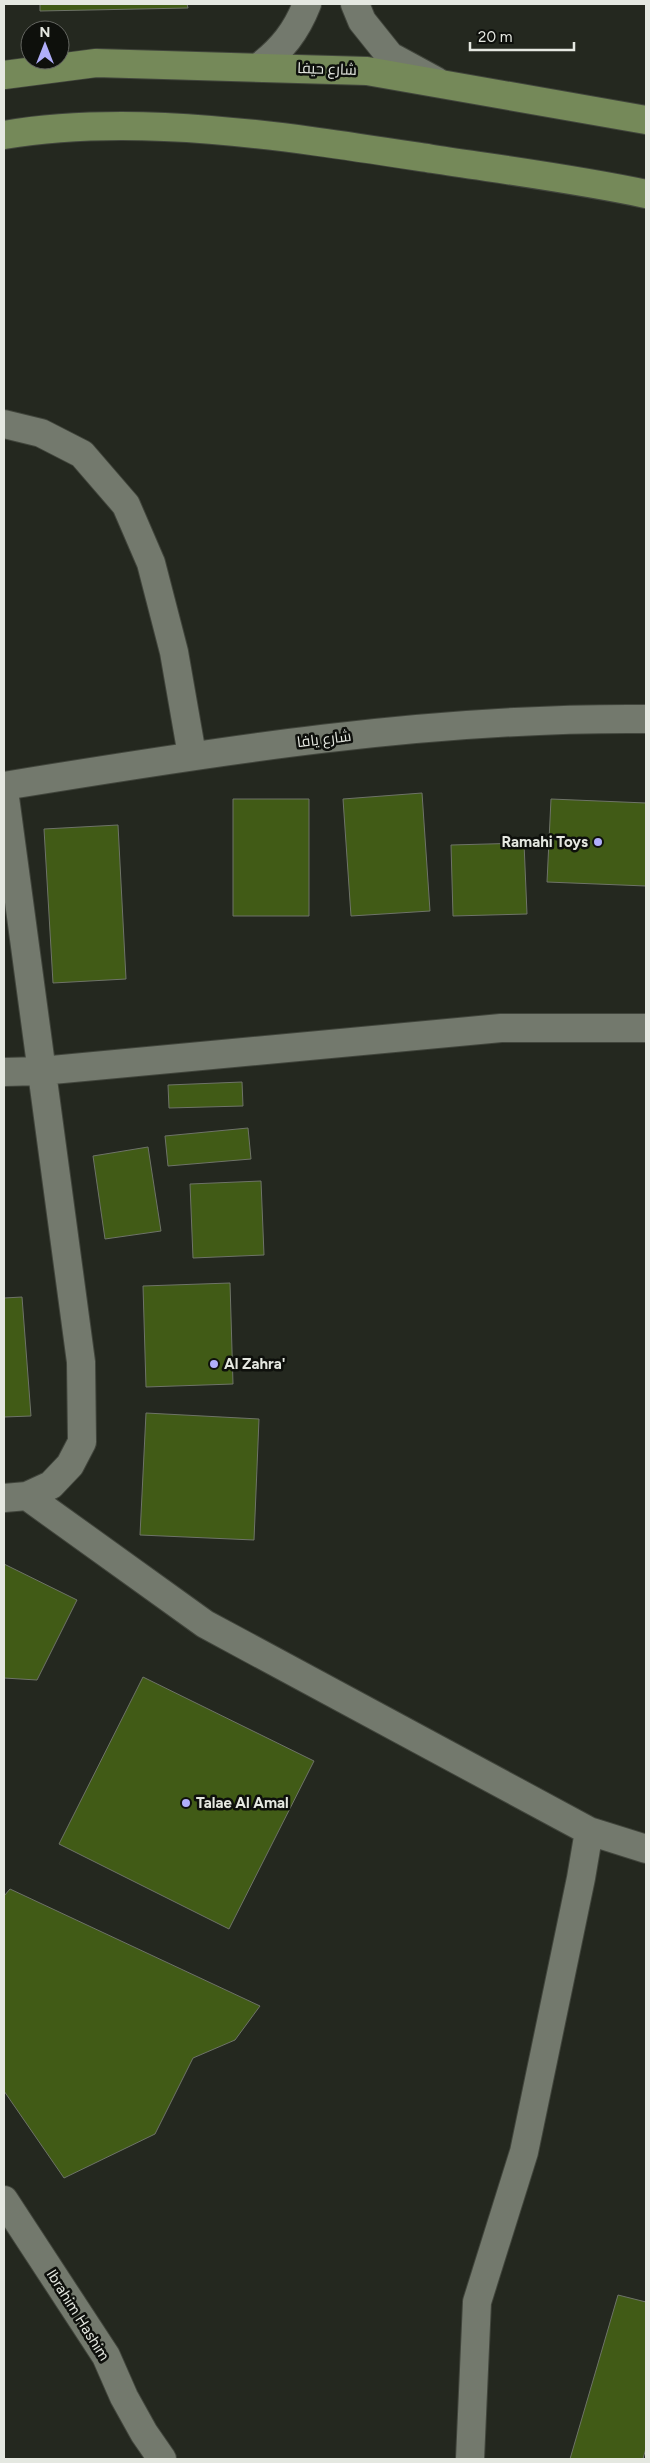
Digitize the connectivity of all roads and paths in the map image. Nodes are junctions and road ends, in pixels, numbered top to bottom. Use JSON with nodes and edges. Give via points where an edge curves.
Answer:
{"nodes":[{"id":1,"x":307,"y":4,"type":"edge"},
{"id":2,"x":355,"y":4,"type":"edge"},
{"id":3,"x":258,"y":67,"type":"junction"},
{"id":4,"x":4,"y":76,"type":"edge"},
{"id":5,"x":444,"y":86,"type":"junction"},
{"id":6,"x":646,"y":120,"type":"edge"},
{"id":7,"x":4,"y":135,"type":"edge"},
{"id":8,"x":646,"y":194,"type":"edge"},
{"id":9,"x":4,"y":424,"type":"edge"},
{"id":10,"x":646,"y":719,"type":"edge"},
{"id":11,"x":192,"y":755,"type":"junction"},
{"id":12,"x":4,"y":786,"type":"edge"},
{"id":13,"x":4,"y":790,"type":"edge"},
{"id":14,"x":646,"y":1028,"type":"edge"},
{"id":15,"x":40,"y":1071,"type":"junction"},
{"id":16,"x":4,"y":1072,"type":"edge"},
{"id":17,"x":15,"y":1497,"type":"edge"},
{"id":18,"x":589,"y":1831,"type":"junction"},
{"id":19,"x":646,"y":1849,"type":"edge"},
{"id":20,"x":4,"y":2200,"type":"edge"},
{"id":21,"x":162,"y":2459,"type":"edge"},
{"id":22,"x":470,"y":2459,"type":"edge"}],
"edges":[{"from":1,"to":3,"type":"street","via":[[300,22],[280,50]]},
{"from":2,"to":5,"type":"street","via":[[362,21],[390,56]]},
{"from":3,"to":4,"type":"main road","name":"شارع حيفا","via":[[96,62]]},
{"from":3,"to":5,"type":"main road","name":"شارع حيفا","via":[[367,71]]},
{"from":5,"to":6,"type":"main road","name":"شارع حيفا"},
{"from":7,"to":8,"type":"main road","via":[[83,127],[166,126],[340,144]]},
{"from":9,"to":11,"type":"street","via":[[40,433],[82,454],[126,505],[151,564],[174,652]]},
{"from":10,"to":11,"type":"street","name":"شارع يافا","via":[[584,718],[412,728]]},
{"from":11,"to":12,"type":"street","name":"شارع يافا"},
{"from":13,"to":15,"type":"street"},
{"from":14,"to":15,"type":"street","via":[[501,1028]]},
{"from":15,"to":16,"type":"street"},
{"from":15,"to":17,"type":"street","via":[[81,1362],[82,1442],[70,1465],[51,1485]]},
{"from":17,"to":18,"type":"street","via":[[205,1624]]},
{"from":18,"to":19,"type":"street"},
{"from":18,"to":22,"type":"street","via":[[524,2152],[477,2302]]},
{"from":20,"to":21,"type":"street","name":"Ibrahim Hashim","via":[[106,2356],[124,2397]]}]}
